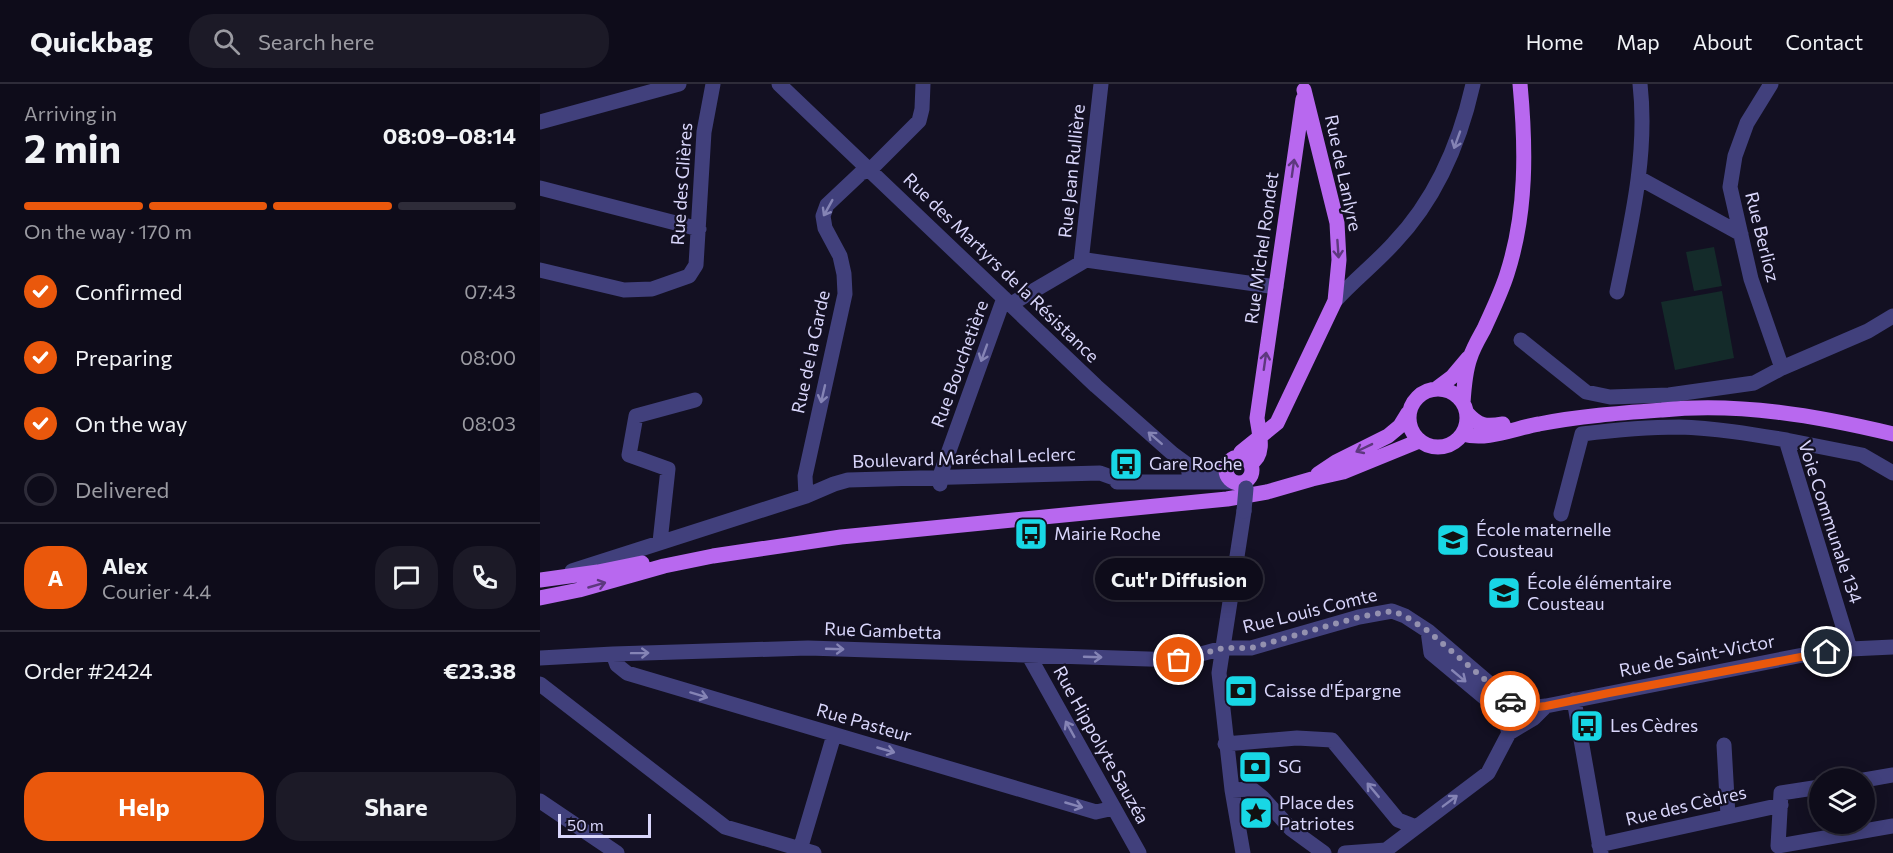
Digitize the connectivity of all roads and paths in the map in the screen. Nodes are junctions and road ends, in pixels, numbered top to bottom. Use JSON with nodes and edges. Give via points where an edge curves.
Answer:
{"nodes":[{"id":1,"x":679,"y":84,"type":"edge"},
{"id":2,"x":713,"y":84,"type":"edge"},
{"id":3,"x":779,"y":84,"type":"edge"},
{"id":4,"x":923,"y":84,"type":"edge"},
{"id":5,"x":1101,"y":84,"type":"edge"},
{"id":6,"x":1473,"y":84,"type":"edge"},
{"id":7,"x":1520,"y":84,"type":"edge"},
{"id":8,"x":1640,"y":84,"type":"edge"},
{"id":9,"x":1771,"y":84,"type":"edge"},
{"id":10,"x":1305,"y":87,"type":"edge"},
{"id":11,"x":540,"y":122,"type":"edge"},
{"id":12,"x":870,"y":170,"type":"junction"},
{"id":13,"x":1639,"y":178,"type":"junction"},
{"id":14,"x":540,"y":188,"type":"edge"},
{"id":15,"x":699,"y":229,"type":"junction"},
{"id":16,"x":1741,"y":234,"type":"junction"},
{"id":17,"x":1081,"y":262,"type":"junction"},
{"id":18,"x":540,"y":270,"type":"edge"},
{"id":19,"x":1276,"y":287,"type":"junction"},
{"id":20,"x":1617,"y":292,"type":"dead end"},
{"id":21,"x":1008,"y":301,"type":"junction"},
{"id":22,"x":1335,"y":301,"type":"junction"},
{"id":23,"x":1893,"y":316,"type":"edge"},
{"id":24,"x":1521,"y":340,"type":"dead end"},
{"id":25,"x":1470,"y":356,"type":"junction"},
{"id":26,"x":1782,"y":368,"type":"junction"},
{"id":27,"x":1436,"y":389,"type":"junction"},
{"id":28,"x":695,"y":400,"type":"dead end"},
{"id":29,"x":1465,"y":408,"type":"junction"},
{"id":30,"x":1663,"y":409,"type":"junction"},
{"id":31,"x":1408,"y":413,"type":"junction"},
{"id":32,"x":1463,"y":434,"type":"junction"},
{"id":33,"x":1893,"y":434,"type":"edge"},
{"id":34,"x":1259,"y":437,"type":"junction"},
{"id":35,"x":1786,"y":440,"type":"junction"},
{"id":36,"x":1419,"y":441,"type":"junction"},
{"id":37,"x":1239,"y":459,"type":"junction"},
{"id":38,"x":1893,"y":473,"type":"edge"},
{"id":39,"x":1312,"y":479,"type":"junction"},
{"id":40,"x":1190,"y":481,"type":"junction"},
{"id":41,"x":940,"y":482,"type":"junction"},
{"id":42,"x":1241,"y":484,"type":"junction"},
{"id":43,"x":806,"y":496,"type":"junction"},
{"id":44,"x":1561,"y":514,"type":"dead end"},
{"id":45,"x":841,"y":537,"type":"junction"},
{"id":46,"x":660,"y":542,"type":"junction"},
{"id":47,"x":548,"y":579,"type":"edge"},
{"id":48,"x":540,"y":598,"type":"edge"},
{"id":49,"x":1428,"y":631,"type":"junction"},
{"id":50,"x":1893,"y":647,"type":"edge"},
{"id":51,"x":1223,"y":648,"type":"junction"},
{"id":52,"x":1850,"y":649,"type":"junction"},
{"id":53,"x":613,"y":654,"type":"junction"},
{"id":54,"x":1029,"y":656,"type":"junction"},
{"id":55,"x":540,"y":658,"type":"edge"},
{"id":56,"x":540,"y":684,"type":"edge"},
{"id":57,"x":1574,"y":700,"type":"junction"},
{"id":58,"x":1546,"y":706,"type":"junction"},
{"id":59,"x":1509,"y":734,"type":"junction"},
{"id":60,"x":834,"y":735,"type":"junction"},
{"id":61,"x":1226,"y":744,"type":"junction"},
{"id":62,"x":1724,"y":745,"type":"dead end"},
{"id":63,"x":1893,"y":775,"type":"edge"},
{"id":64,"x":1875,"y":778,"type":"edge"},
{"id":65,"x":1809,"y":789,"type":"edge"},
{"id":66,"x":1232,"y":790,"type":"junction"},
{"id":67,"x":540,"y":801,"type":"edge"},
{"id":68,"x":1781,"y":805,"type":"junction"},
{"id":69,"x":1114,"y":808,"type":"junction"},
{"id":70,"x":1728,"y":816,"type":"junction"},
{"id":71,"x":1893,"y":826,"type":"edge"},
{"id":72,"x":1416,"y":827,"type":"junction"},
{"id":73,"x":1600,"y":849,"type":"edge"},
{"id":74,"x":804,"y":852,"type":"edge"},
{"id":75,"x":617,"y":853,"type":"edge"},
{"id":76,"x":1140,"y":853,"type":"edge"},
{"id":77,"x":1243,"y":853,"type":"edge"},
{"id":78,"x":1324,"y":853,"type":"edge"},
{"id":79,"x":1346,"y":853,"type":"edge"}],
"edges":[{"from":1,"to":11,"type":"street"},
{"from":2,"to":15,"type":"street","name":"Rue des Glières","via":[[704,132]]},
{"from":3,"to":12,"type":"street","name":"Rue des Martyrs de la Résistance"},
{"from":4,"to":12,"type":"street","name":"Rue de la Garde","via":[[919,122]]},
{"from":5,"to":17,"type":"street","name":"Rue Jean Rullière"},
{"from":6,"to":22,"type":"street","one_way":true,"via":[[1450,158],[1424,206],[1394,243]]},
{"from":7,"to":25,"type":"main road","via":[[1525,134],[1524,188],[1516,239],[1507,274]]},
{"from":8,"to":13,"type":"street"},
{"from":9,"to":16,"type":"street","name":"Rue Berlioz","via":[[1747,123],[1734,156],[1730,187]]},
{"from":19,"to":10,"type":"main road","name":"Rue Michel Rondet","one_way":true},
{"from":10,"to":22,"type":"main road","name":"Rue de Lanlyre","one_way":true,"via":[[1337,223]]},
{"from":12,"to":21,"type":"street","name":"Rue des Martyrs de la Résistance"},
{"from":12,"to":43,"type":"street","name":"Rue de la Garde","one_way":true,"via":[[861,172],[827,205],[823,216],[840,256],[845,294],[805,476]]},
{"from":13,"to":16,"type":"street"},
{"from":13,"to":20,"type":"street"},
{"from":14,"to":15,"type":"street"},
{"from":15,"to":18,"type":"street","name":"Rue des Glières","via":[[696,265],[689,276],[652,289],[624,290]]},
{"from":16,"to":26,"type":"street","name":"Rue Berlioz","via":[[1751,279]]},
{"from":17,"to":19,"type":"street"},
{"from":17,"to":21,"type":"street"},
{"from":34,"to":19,"type":"main road","name":"Rue Michel Rondet","one_way":true,"via":[[1257,418]]},
{"from":40,"to":21,"type":"street","name":"Rue des Martyrs de la Résistance","one_way":true,"via":[[1188,465],[1096,386]]},
{"from":21,"to":41,"type":"street","name":"Rue Bouchetière","one_way":true},
{"from":22,"to":34,"type":"main road","name":"Rue de Lanlyre","via":[[1277,423]]},
{"from":23,"to":26,"type":"street","via":[[1868,332]]},
{"from":24,"to":26,"type":"street","via":[[1586,392],[1610,397],[1669,395],[1754,383]]},
{"from":25,"to":27,"type":"main road"},
{"from":25,"to":29,"type":"main road","via":[[1464,384]]},
{"from":27,"to":29,"type":"main road","via":[[1451,392]]},
{"from":27,"to":31,"type":"main road","via":[[1418,396]]},
{"from":28,"to":46,"type":"street","via":[[636,416],[629,455],[668,469]]},
{"from":29,"to":30,"type":"main road","via":[[1476,423],[1489,426],[1564,412],[1637,405]]},
{"from":29,"to":32,"type":"main road"},
{"from":30,"to":32,"type":"main road","via":[[1561,420],[1489,435]]},
{"from":30,"to":33,"type":"main road","via":[[1716,406]]},
{"from":31,"to":36,"type":"main road","via":[[1410,428]]},
{"from":31,"to":39,"type":"main road","one_way":true,"via":[[1401,426],[1388,436]]},
{"from":32,"to":36,"type":"main road","via":[[1437,448]]},
{"from":34,"to":37,"type":"main road","via":[[1261,449],[1256,460]]},
{"from":35,"to":38,"type":"street","via":[[1862,455]]},
{"from":35,"to":44,"type":"street","name":"Voie Communale 134","via":[[1680,427],[1582,434]]},
{"from":35,"to":52,"type":"street","name":"Voie Communale 134"},
{"from":36,"to":39,"type":"main road","via":[[1343,472]]},
{"from":37,"to":40,"type":"street","name":"Boulevard Maréchal Leclerc"},
{"from":37,"to":42,"type":"main road","via":[[1252,467]]},
{"from":37,"to":42,"type":"main road","via":[[1227,475]]},
{"from":39,"to":45,"type":"main road","via":[[1227,499]]},
{"from":40,"to":41,"type":"street","name":"Boulevard Maréchal Leclerc","via":[[1125,482],[1100,473]]},
{"from":40,"to":42,"type":"street","name":"Boulevard Maréchal Leclerc"},
{"from":41,"to":43,"type":"street","name":"Boulevard Maréchal Leclerc","via":[[848,480]]},
{"from":42,"to":51,"type":"street","bridge":true,"via":[[1244,511]]},
{"from":43,"to":46,"type":"street","name":"Boulevard Maréchal Leclerc"},
{"from":45,"to":47,"type":"main road","via":[[757,542]]},
{"from":48,"to":45,"type":"main road","one_way":true,"via":[[713,556]]},
{"from":46,"to":47,"type":"street","name":"Boulevard Maréchal Leclerc"},
{"from":49,"to":51,"type":"street","name":"Rue Louis Comte","via":[[1392,611],[1251,648]]},
{"from":49,"to":58,"type":"street","name":"Rue Louis Comte","via":[[1511,702],[1528,708]]},
{"from":49,"to":59,"type":"street","one_way":true,"via":[[1431,653],[1503,713]]},
{"from":50,"to":52,"type":"street","name":"Rue de Saint-Victor"},
{"from":54,"to":51,"type":"street","name":"Rue Gambetta","one_way":true,"via":[[1179,660]]},
{"from":51,"to":61,"type":"street","via":[[1219,673]]},
{"from":52,"to":57,"type":"street","name":"Rue de Saint-Victor"},
{"from":53,"to":54,"type":"street","name":"Rue Gambetta","one_way":true,"via":[[808,648]]},
{"from":53,"to":55,"type":"street","name":"Rue Gambetta"},
{"from":53,"to":60,"type":"street","name":"Rue Pasteur","one_way":true,"via":[[617,665],[627,673]]},
{"from":69,"to":54,"type":"street","name":"Rue Hippolyte Sauzéa","one_way":true},
{"from":56,"to":74,"type":"street","via":[[725,827]]},
{"from":57,"to":58,"type":"street","name":"Rue de Saint-Victor"},
{"from":57,"to":73,"type":"street"},
{"from":58,"to":59,"type":"street"},
{"from":72,"to":59,"type":"street","one_way":true,"via":[[1488,773]]},
{"from":60,"to":69,"type":"street","name":"Rue Pasteur","one_way":true,"via":[[1096,812]]},
{"from":60,"to":74,"type":"street"},
{"from":61,"to":66,"type":"street"},
{"from":72,"to":61,"type":"street","one_way":true,"via":[[1398,820],[1332,740],[1297,738]]},
{"from":62,"to":70,"type":"street"},
{"from":63,"to":64,"type":"street"},
{"from":65,"to":68,"type":"street","via":[[1781,793]]},
{"from":66,"to":77,"type":"street"},
{"from":66,"to":78,"type":"street","via":[[1251,789],[1257,793],[1291,829]]},
{"from":67,"to":75,"type":"street"},
{"from":68,"to":70,"type":"street","name":"Rue des Cèdres"},
{"from":68,"to":71,"type":"street","via":[[1778,846]]},
{"from":69,"to":76,"type":"street","name":"Rue Hippolyte Sauzéa"},
{"from":70,"to":73,"type":"street","name":"Rue des Cèdres"},
{"from":72,"to":79,"type":"street","via":[[1386,850]]}]}
